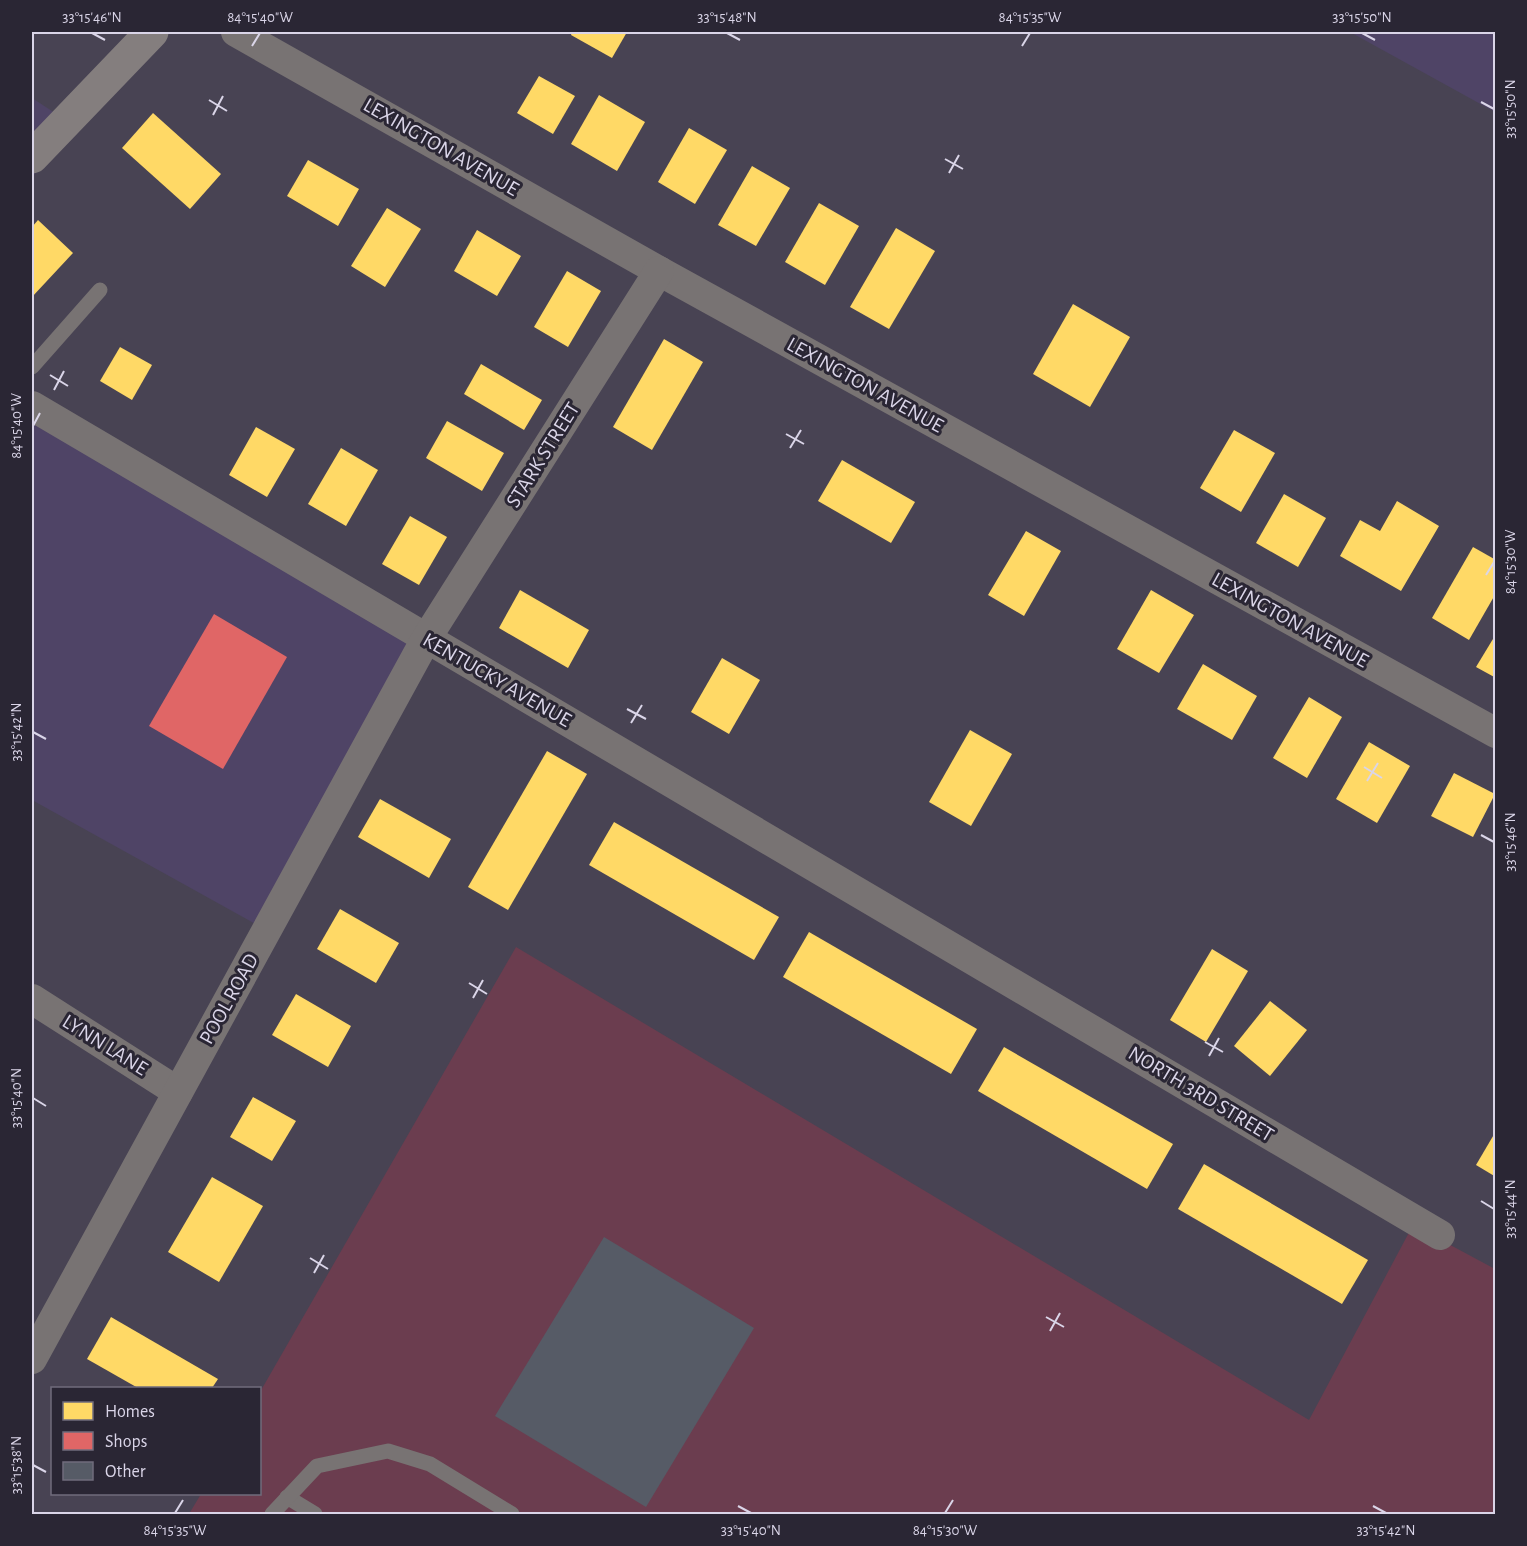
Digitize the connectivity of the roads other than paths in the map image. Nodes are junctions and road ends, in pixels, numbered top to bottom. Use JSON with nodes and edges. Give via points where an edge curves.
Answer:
{"nodes":[{"id":1,"x":152,"y":32,"type":"edge"},
{"id":2,"x":236,"y":32,"type":"edge"},
{"id":3,"x":32,"y":157,"type":"edge"},
{"id":4,"x":659,"y":271,"type":"junction"},
{"id":5,"x":100,"y":290,"type":"dead end"},
{"id":6,"x":32,"y":367,"type":"edge"},
{"id":7,"x":32,"y":406,"type":"edge"},
{"id":8,"x":426,"y":639,"type":"junction"},
{"id":9,"x":1496,"y":733,"type":"edge"},
{"id":10,"x":962,"y":953,"type":"joint"},
{"id":11,"x":32,"y":999,"type":"edge"},
{"id":12,"x":177,"y":1092,"type":"junction"},
{"id":13,"x":1440,"y":1235,"type":"dead end"},
{"id":14,"x":32,"y":1359,"type":"edge"},
{"id":15,"x":287,"y":1497,"type":"junction"},
{"id":16,"x":272,"y":1515,"type":"edge"},
{"id":17,"x":315,"y":1515,"type":"edge"},
{"id":18,"x":512,"y":1515,"type":"edge"}],
"edges":[{"from":1,"to":3,"type":"street"},
{"from":2,"to":4,"type":"street","name":"LEXINGTON AVENUE"},
{"from":4,"to":8,"type":"street","name":"STARK STREET"},
{"from":4,"to":9,"type":"street","name":"LEXINGTON AVENUE"},
{"from":5,"to":6,"type":"lane"},
{"from":7,"to":8,"type":"street","name":"KENTUCKY AVENUE"},
{"from":8,"to":10,"type":"street","name":"KENTUCKY AVENUE"},
{"from":8,"to":12,"type":"street","name":"POOL ROAD"},
{"from":10,"to":13,"type":"street","name":"NORTH 3RD STREET"},
{"from":11,"to":12,"type":"street","name":"LYNN LANE"},
{"from":12,"to":14,"type":"street","name":"POOL ROAD"},
{"from":15,"to":16,"type":"lane"},
{"from":15,"to":17,"type":"lane"},
{"from":15,"to":18,"type":"lane","via":[[317,1466],[388,1451],[430,1464]]}]}
